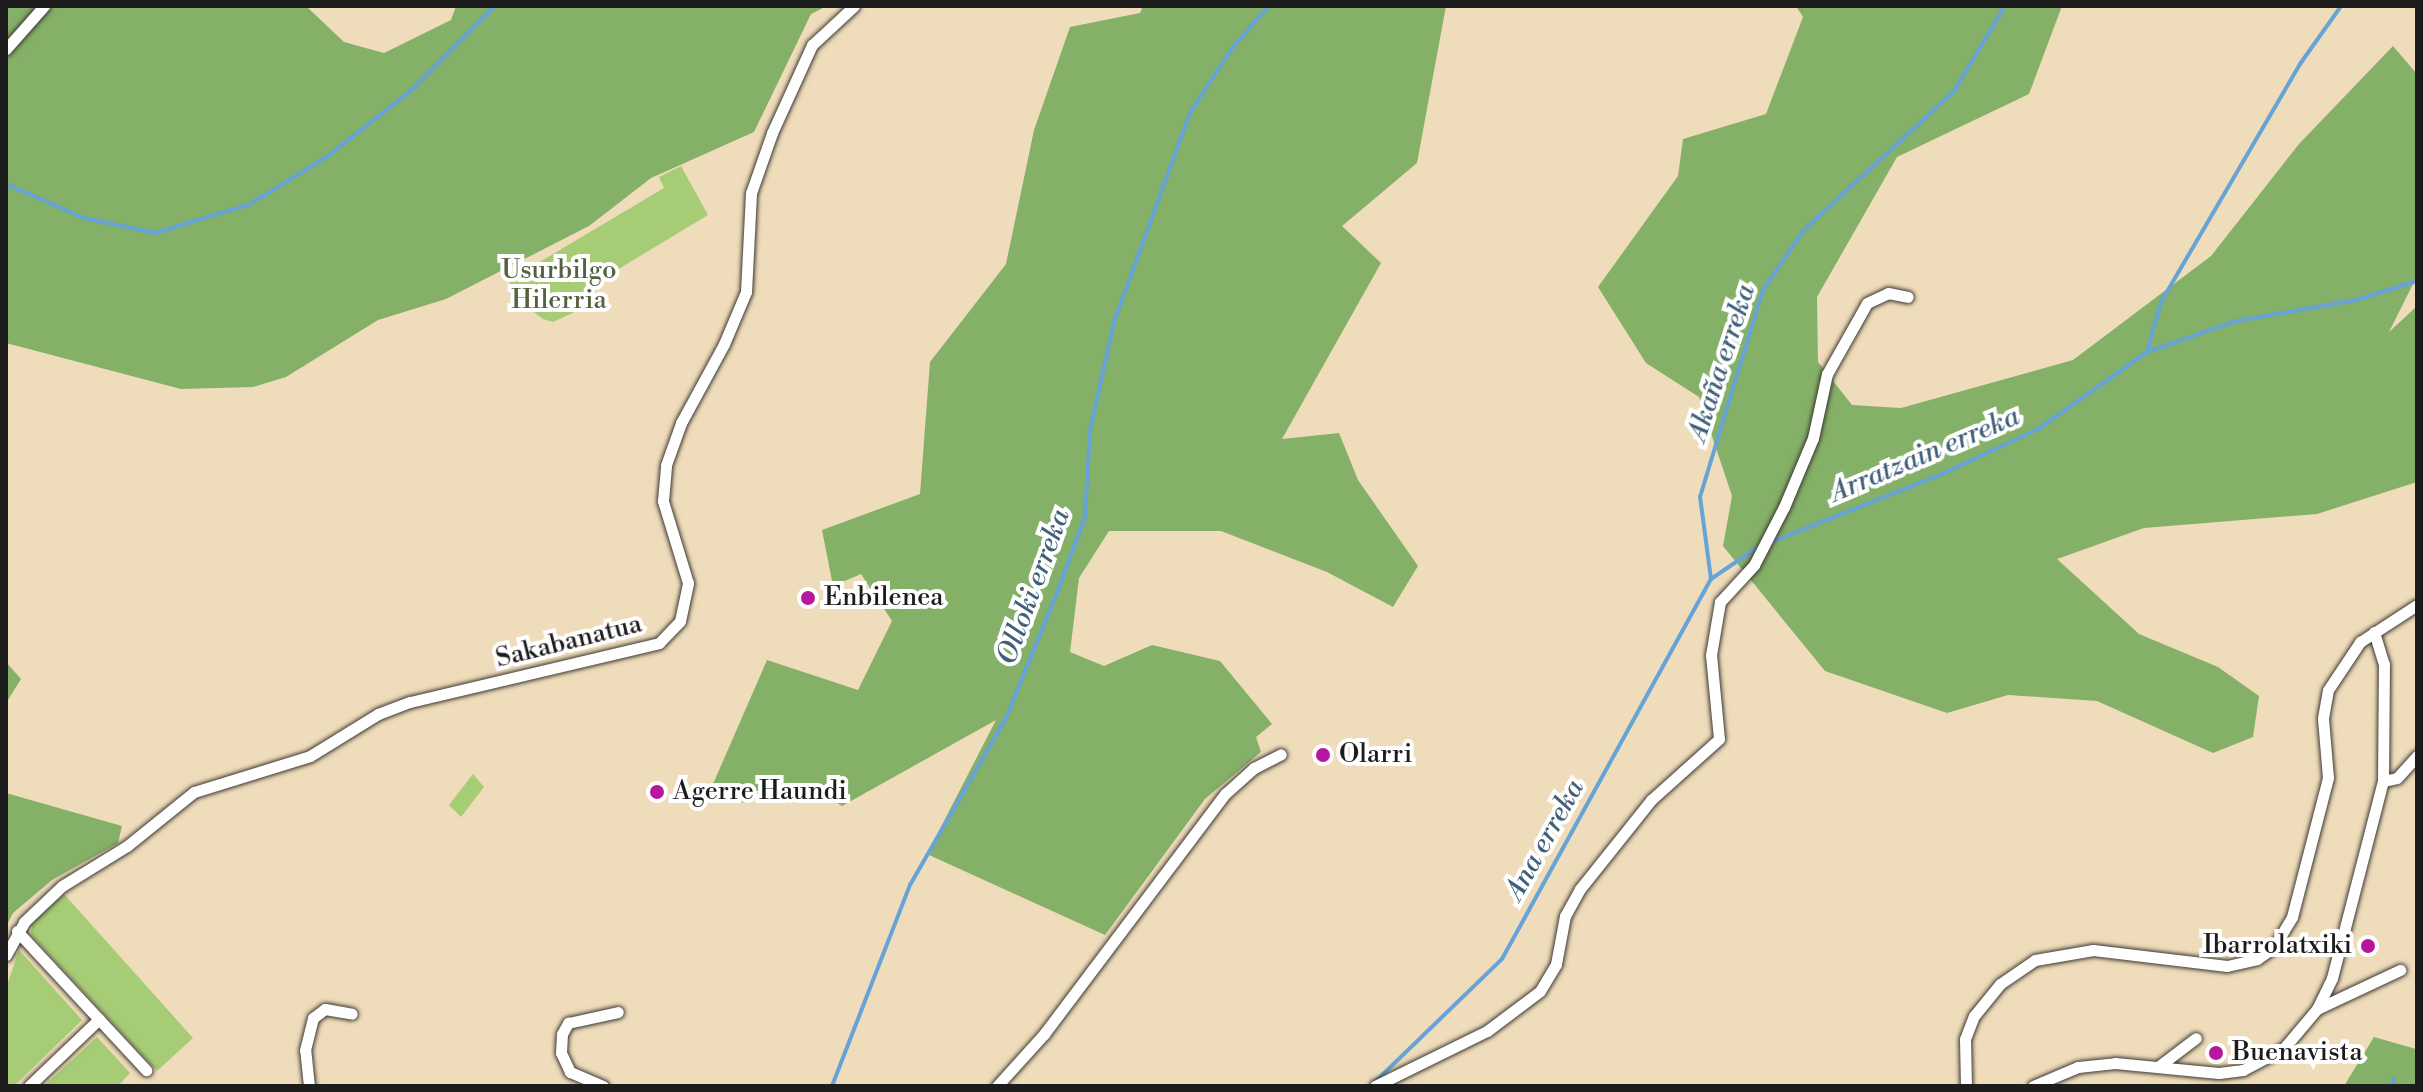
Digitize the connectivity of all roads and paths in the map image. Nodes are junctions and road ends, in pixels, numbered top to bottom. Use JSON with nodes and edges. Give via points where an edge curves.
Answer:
{"nodes":[{"id":1,"x":44,"y":6,"type":"edge"},
{"id":2,"x":854,"y":6,"type":"edge"},
{"id":3,"x":6,"y":49,"type":"edge"},
{"id":4,"x":1908,"y":297,"type":"dead end"},
{"id":5,"x":2417,"y":605,"type":"edge"},
{"id":6,"x":2374,"y":632,"type":"junction"},
{"id":7,"x":1281,"y":754,"type":"dead end"},
{"id":8,"x":2417,"y":756,"type":"edge"},
{"id":9,"x":2383,"y":781,"type":"junction"},
{"id":10,"x":17,"y":931,"type":"junction"},
{"id":11,"x":6,"y":955,"type":"edge"},
{"id":12,"x":2400,"y":970,"type":"dead end"},
{"id":13,"x":2317,"y":1009,"type":"junction"},
{"id":14,"x":618,"y":1012,"type":"dead end"},
{"id":15,"x":352,"y":1014,"type":"dead end"},
{"id":16,"x":99,"y":1019,"type":"junction"},
{"id":17,"x":2196,"y":1038,"type":"dead end"},
{"id":18,"x":2159,"y":1067,"type":"junction"},
{"id":19,"x":146,"y":1070,"type":"dead end"},
{"id":20,"x":1377,"y":1085,"type":"edge"},
{"id":21,"x":29,"y":1086,"type":"edge"},
{"id":22,"x":309,"y":1086,"type":"edge"},
{"id":23,"x":603,"y":1086,"type":"edge"},
{"id":24,"x":997,"y":1086,"type":"edge"},
{"id":25,"x":1966,"y":1086,"type":"edge"},
{"id":26,"x":2033,"y":1086,"type":"edge"}],
"edges":[{"from":1,"to":3,"type":"street"},
{"from":2,"to":10,"type":"street","name":"Sakabanatua","via":[[812,45],[772,133],[751,193],[746,292],[681,423],[666,465],[663,501],[688,583],[680,621],[659,643],[410,702],[378,714],[310,756],[194,792],[43,902]]},
{"from":4,"to":20,"type":"street","via":[[1888,293],[1867,303],[1827,374],[1813,438],[1770,535],[1720,602],[1711,655],[1719,739],[1651,800],[1580,889],[1565,916],[1556,964],[1540,991],[1487,1031]]},
{"from":5,"to":6,"type":"street"},
{"from":6,"to":9,"type":"street","via":[[2384,664]]},
{"from":6,"to":25,"type":"street","via":[[2341,663],[2324,701],[2328,778],[2292,917],[2274,947],[2257,959],[2227,966],[2093,950],[2035,960],[2000,984],[1974,1016],[1965,1039]]},
{"from":7,"to":24,"type":"street","via":[[1254,768],[1225,794],[1044,1034]]},
{"from":8,"to":9,"type":"street","via":[[2397,778]]},
{"from":9,"to":13,"type":"street","via":[[2356,898]]},
{"from":10,"to":11,"type":"street","name":"Sakabanatua"},
{"from":10,"to":16,"type":"street"},
{"from":12,"to":13,"type":"street"},
{"from":13,"to":18,"type":"street","via":[[2284,1048],[2243,1070]]},
{"from":14,"to":23,"type":"street","via":[[568,1023],[562,1034],[561,1053],[570,1072]]},
{"from":15,"to":22,"type":"street","via":[[325,1009],[313,1018],[305,1050]]},
{"from":16,"to":19,"type":"street"},
{"from":16,"to":21,"type":"street"},
{"from":17,"to":18,"type":"street"},
{"from":18,"to":26,"type":"street","via":[[2078,1067]]}]}
